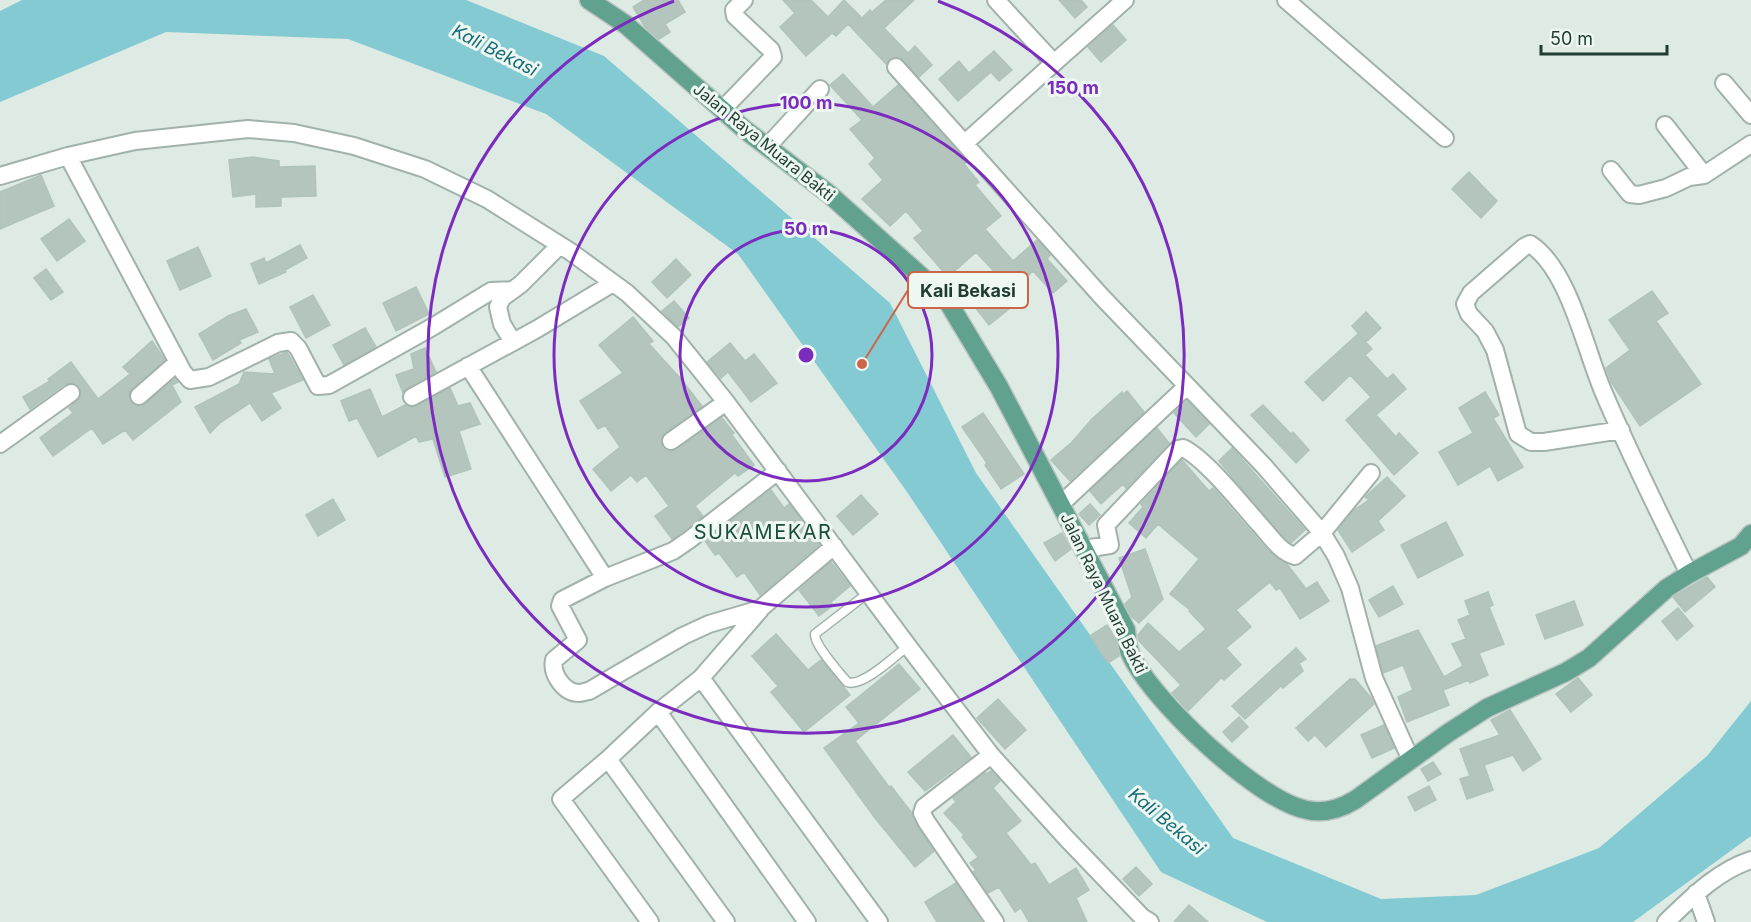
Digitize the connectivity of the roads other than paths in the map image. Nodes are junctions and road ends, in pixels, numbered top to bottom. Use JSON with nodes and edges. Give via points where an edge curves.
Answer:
{"nodes":[{"id":1,"x":589,"y":0,"type":"edge"},
{"id":2,"x":744,"y":0,"type":"edge"},
{"id":3,"x":996,"y":0,"type":"edge"},
{"id":4,"x":1125,"y":0,"type":"edge"},
{"id":5,"x":1286,"y":0,"type":"edge"},
{"id":6,"x":1054,"y":63,"type":"junction"},
{"id":7,"x":896,"y":67,"type":"dead end"},
{"id":8,"x":1724,"y":83,"type":"dead end"},
{"id":9,"x":820,"y":89,"type":"dead end"},
{"id":10,"x":722,"y":110,"type":"junction"},
{"id":11,"x":1751,"y":115,"type":"edge"},
{"id":12,"x":1665,"y":125,"type":"dead end"},
{"id":13,"x":1445,"y":138,"type":"dead end"},
{"id":14,"x":965,"y":143,"type":"junction"},
{"id":15,"x":1751,"y":144,"type":"edge"},
{"id":16,"x":767,"y":147,"type":"junction"},
{"id":17,"x":68,"y":156,"type":"junction"},
{"id":18,"x":1611,"y":170,"type":"dead end"},
{"id":19,"x":1704,"y":175,"type":"junction"},
{"id":20,"x":0,"y":176,"type":"edge"},
{"id":21,"x":560,"y":245,"type":"junction"},
{"id":22,"x":614,"y":283,"type":"junction"},
{"id":23,"x":513,"y":290,"type":"junction"},
{"id":24,"x":513,"y":342,"type":"junction"},
{"id":25,"x":178,"y":363,"type":"junction"},
{"id":26,"x":468,"y":366,"type":"junction"},
{"id":27,"x":1187,"y":386,"type":"junction"},
{"id":28,"x":71,"y":393,"type":"dead end"},
{"id":29,"x":139,"y":396,"type":"dead end"},
{"id":30,"x":412,"y":397,"type":"dead end"},
{"id":31,"x":726,"y":402,"type":"junction"},
{"id":32,"x":1621,"y":430,"type":"junction"},
{"id":33,"x":671,"y":441,"type":"dead end"},
{"id":34,"x":0,"y":444,"type":"edge"},
{"id":35,"x":778,"y":471,"type":"junction"},
{"id":36,"x":1371,"y":473,"type":"dead end"},
{"id":37,"x":1061,"y":504,"type":"junction"},
{"id":38,"x":1322,"y":533,"type":"junction"},
{"id":39,"x":1751,"y":534,"type":"edge"},
{"id":40,"x":834,"y":546,"type":"junction"},
{"id":41,"x":1084,"y":549,"type":"junction"},
{"id":42,"x":1689,"y":574,"type":"junction"},
{"id":43,"x":605,"y":578,"type":"junction"},
{"id":44,"x":868,"y":593,"type":"junction"},
{"id":45,"x":760,"y":609,"type":"junction"},
{"id":46,"x":908,"y":646,"type":"junction"},
{"id":47,"x":701,"y":678,"type":"junction"},
{"id":48,"x":658,"y":712,"type":"junction"},
{"id":49,"x":991,"y":754,"type":"junction"},
{"id":50,"x":608,"y":759,"type":"junction"},
{"id":51,"x":1411,"y":760,"type":"junction"},
{"id":52,"x":1751,"y":860,"type":"edge"},
{"id":53,"x":1696,"y":893,"type":"junction"},
{"id":54,"x":1145,"y":920,"type":"edge"},
{"id":55,"x":650,"y":922,"type":"edge"},
{"id":56,"x":726,"y":922,"type":"edge"},
{"id":57,"x":807,"y":922,"type":"edge"},
{"id":58,"x":879,"y":922,"type":"edge"},
{"id":59,"x":995,"y":922,"type":"edge"},
{"id":60,"x":1666,"y":922,"type":"edge"},
{"id":61,"x":1706,"y":922,"type":"edge"}],
"edges":[{"from":1,"to":10,"type":"main road","name":"Jalan Raya Muara Bakti","via":[[644,40]]},
{"from":2,"to":10,"type":"street","via":[[734,10],[735,16],[771,50],[773,57]]},
{"from":3,"to":6,"type":"street"},
{"from":4,"to":6,"type":"street"},
{"from":5,"to":13,"type":"street"},
{"from":6,"to":14,"type":"street"},
{"from":7,"to":14,"type":"street"},
{"from":8,"to":11,"type":"street"},
{"from":9,"to":16,"type":"street"},
{"from":10,"to":16,"type":"main road","name":"Jalan Raya Muara Bakti"},
{"from":12,"to":19,"type":"street"},
{"from":14,"to":27,"type":"street"},
{"from":15,"to":19,"type":"street"},
{"from":16,"to":37,"type":"main road","name":"Jalan Raya Muara Bakti","via":[[829,194],[942,292],[999,387]]},
{"from":17,"to":20,"type":"street"},
{"from":17,"to":21,"type":"street","via":[[135,141],[248,129],[321,138],[402,161],[456,183]]},
{"from":17,"to":25,"type":"street"},
{"from":18,"to":19,"type":"street","via":[[1630,194],[1639,195]]},
{"from":21,"to":22,"type":"street"},
{"from":21,"to":23,"type":"street"},
{"from":22,"to":24,"type":"street"},
{"from":22,"to":31,"type":"street","via":[[674,337]]},
{"from":23,"to":24,"type":"street","via":[[502,298],[498,308]]},
{"from":23,"to":25,"type":"street","via":[[491,291],[324,387],[315,383],[291,341],[278,343],[198,380],[187,377]]},
{"from":24,"to":26,"type":"street"},
{"from":25,"to":29,"type":"street"},
{"from":26,"to":30,"type":"street"},
{"from":26,"to":43,"type":"street"},
{"from":27,"to":37,"type":"street"},
{"from":27,"to":38,"type":"street"},
{"from":28,"to":34,"type":"street"},
{"from":31,"to":33,"type":"street"},
{"from":31,"to":35,"type":"street"},
{"from":32,"to":32,"type":"street","via":[[1558,278],[1537,249],[1530,244],[1524,247],[1472,293],[1465,304],[1495,350],[1518,434],[1531,442],[1544,442]]},
{"from":32,"to":42,"type":"street"},
{"from":35,"to":40,"type":"street"},
{"from":35,"to":43,"type":"street","via":[[673,550]]},
{"from":36,"to":38,"type":"street"},
{"from":37,"to":41,"type":"main road","name":"Jalan Raya Muara Bakti"},
{"from":38,"to":41,"type":"street","via":[[1300,554],[1289,554],[1220,480],[1183,448],[1171,454],[1106,525],[1110,545]]},
{"from":38,"to":51,"type":"street","via":[[1350,588],[1374,678]]},
{"from":39,"to":42,"type":"main road","name":"Jalan Raya Muara Bakti","via":[[1741,546]]},
{"from":40,"to":44,"type":"street"},
{"from":40,"to":45,"type":"street"},
{"from":41,"to":51,"type":"main road","name":"Jalan Raya Muara Bakti","via":[[1126,630],[1129,651],[1151,687],[1207,744],[1273,796],[1306,810],[1339,809]]},
{"from":42,"to":51,"type":"main road","name":"Jalan Raya Muara Bakti","via":[[1667,588],[1589,658],[1487,708]]},
{"from":43,"to":45,"type":"street","via":[[560,606],[578,640],[554,660],[552,669],[567,689],[579,693],[590,691],[683,636]]},
{"from":44,"to":46,"type":"street"},
{"from":44,"to":46,"type":"lane","via":[[815,634],[814,640],[852,684],[863,681]]},
{"from":45,"to":47,"type":"street"},
{"from":46,"to":49,"type":"street"},
{"from":47,"to":48,"type":"street"},
{"from":47,"to":58,"type":"street"},
{"from":48,"to":50,"type":"street"},
{"from":48,"to":57,"type":"street"},
{"from":49,"to":54,"type":"street"},
{"from":49,"to":59,"type":"street","via":[[924,807],[922,813]]},
{"from":50,"to":55,"type":"street","via":[[561,799]]},
{"from":50,"to":56,"type":"street"},
{"from":52,"to":53,"type":"street","via":[[1723,873]]},
{"from":53,"to":60,"type":"street"},
{"from":53,"to":61,"type":"street"}]}
